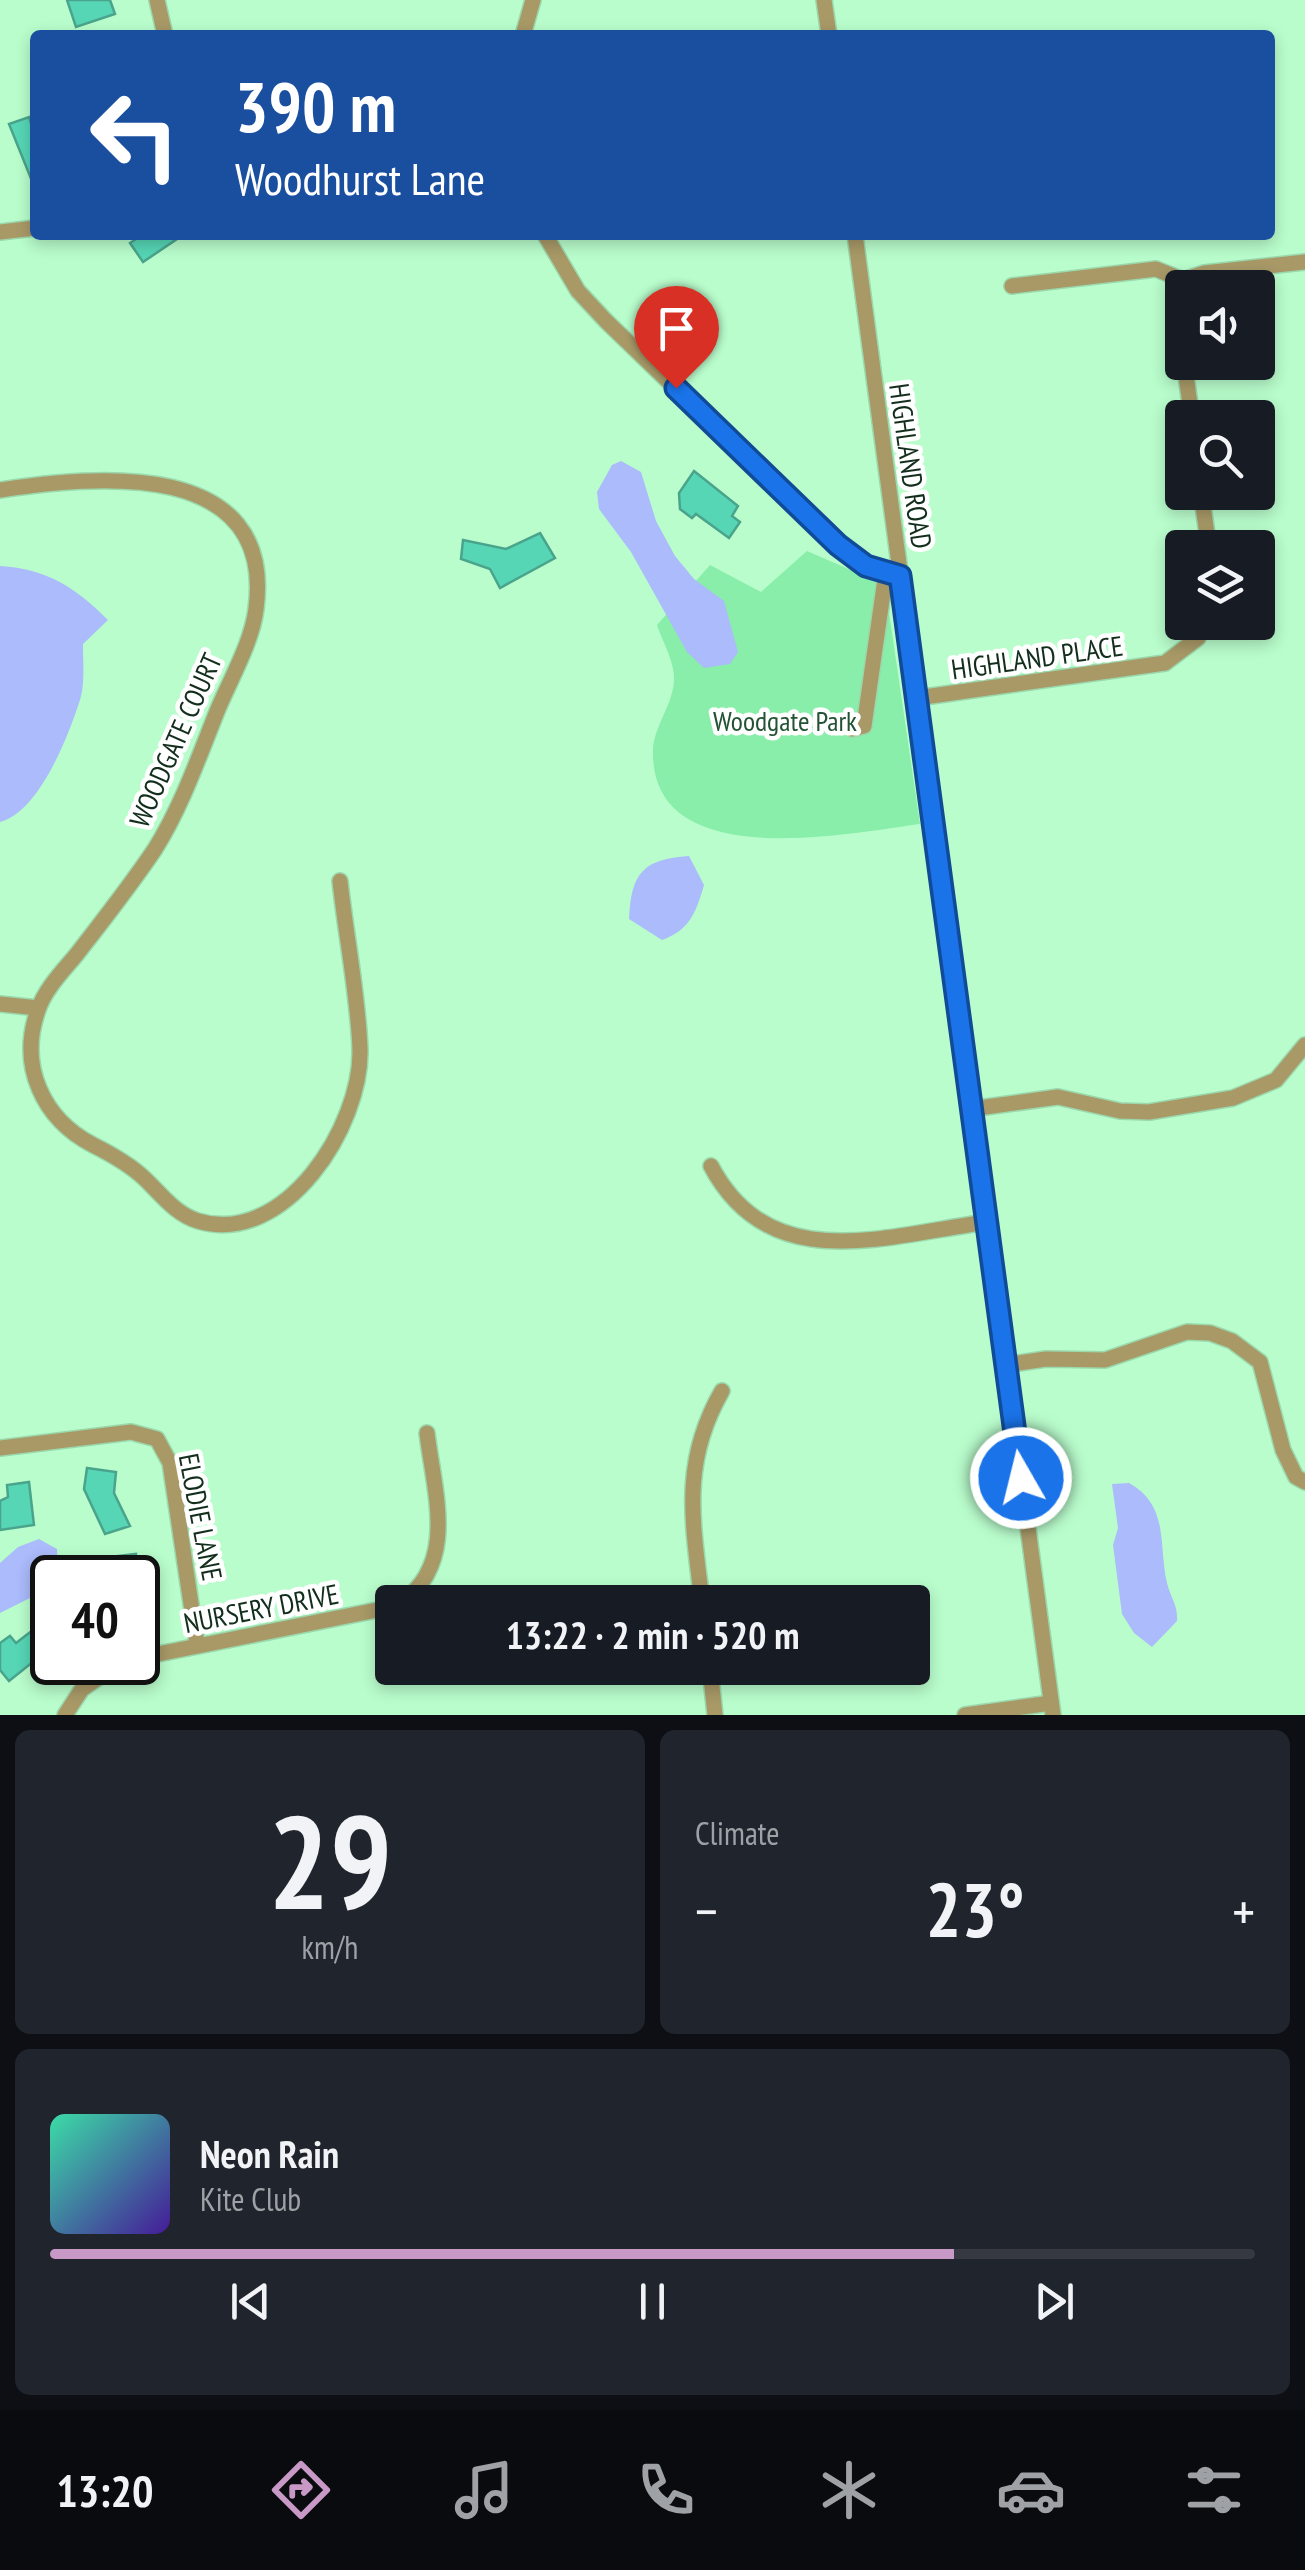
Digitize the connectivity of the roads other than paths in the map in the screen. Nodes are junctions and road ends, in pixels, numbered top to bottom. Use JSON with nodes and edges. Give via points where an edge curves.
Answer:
{"nodes":[{"id":1,"x":156,"y":0,"type":"edge"},
{"id":2,"x":533,"y":0,"type":"edge"},
{"id":3,"x":824,"y":0,"type":"edge"},
{"id":4,"x":164,"y":30,"type":"edge"},
{"id":5,"x":524,"y":30,"type":"edge"},
{"id":6,"x":828,"y":30,"type":"edge"},
{"id":7,"x":30,"y":229,"type":"edge"},
{"id":8,"x":0,"y":232,"type":"edge"},
{"id":9,"x":548,"y":240,"type":"edge"},
{"id":10,"x":856,"y":240,"type":"edge"},
{"id":11,"x":1305,"y":262,"type":"edge"},
{"id":12,"x":1251,"y":270,"type":"edge"},
{"id":13,"x":1165,"y":273,"type":"edge"},
{"id":14,"x":1012,"y":286,"type":"dead end"},
{"id":15,"x":0,"y":490,"type":"edge"},
{"id":16,"x":893,"y":574,"type":"junction"},
{"id":17,"x":1195,"y":640,"type":"edge"},
{"id":18,"x":917,"y":698,"type":"junction"},
{"id":19,"x":852,"y":729,"type":"dead end"},
{"id":20,"x":340,"y":881,"type":"dead end"},
{"id":21,"x":0,"y":1004,"type":"edge"},
{"id":22,"x":38,"y":1008,"type":"junction"},
{"id":23,"x":1305,"y":1044,"type":"edge"},
{"id":24,"x":972,"y":1109,"type":"junction"},
{"id":25,"x":710,"y":1166,"type":"dead end"},
{"id":26,"x":986,"y":1222,"type":"junction"},
{"id":27,"x":1006,"y":1365,"type":"junction"},
{"id":28,"x":722,"y":1391,"type":"dead end"},
{"id":29,"x":427,"y":1433,"type":"dead end"},
{"id":30,"x":0,"y":1448,"type":"edge"},
{"id":31,"x":1305,"y":1482,"type":"edge"},
{"id":32,"x":418,"y":1585,"type":"edge"},
{"id":33,"x":700,"y":1585,"type":"edge"},
{"id":34,"x":375,"y":1610,"type":"edge"},
{"id":35,"x":197,"y":1644,"type":"junction"},
{"id":36,"x":160,"y":1653,"type":"edge"},
{"id":37,"x":88,"y":1685,"type":"edge"},
{"id":38,"x":712,"y":1685,"type":"edge"},
{"id":39,"x":1052,"y":1709,"type":"edge"},
{"id":40,"x":65,"y":1715,"type":"edge"},
{"id":41,"x":715,"y":1715,"type":"edge"},
{"id":42,"x":965,"y":1715,"type":"edge"}],
"edges":[{"from":1,"to":4,"type":"street"},
{"from":2,"to":5,"type":"street"},
{"from":3,"to":6,"type":"street"},
{"from":7,"to":8,"type":"street"},
{"from":9,"to":16,"type":"street","via":[[606,321],[838,545],[866,566]]},
{"from":10,"to":16,"type":"street","name":"HIGHLAND ROAD"},
{"from":11,"to":12,"type":"street"},
{"from":13,"to":14,"type":"street"},
{"from":15,"to":22,"type":"street","name":"WOODGATE COURT","via":[[96,481],[178,486],[234,522],[257,587],[242,651],[181,800],[157,845]]},
{"from":16,"to":18,"type":"street","name":"HIGHLAND ROAD"},
{"from":16,"to":19,"type":"street","via":[[864,726]]},
{"from":17,"to":18,"type":"street","name":"HIGHLAND PLACE","via":[[1164,663]]},
{"from":18,"to":24,"type":"street","name":"HIGHLAND ROAD"},
{"from":20,"to":22,"type":"street","via":[[360,1051],[356,1087],[300,1191],[262,1218],[222,1226],[184,1215],[131,1168],[56,1120],[44,1104],[33,1064]]},
{"from":21,"to":22,"type":"street"},
{"from":23,"to":24,"type":"street","via":[[1276,1080],[1234,1098],[1150,1112],[1058,1097]]},
{"from":24,"to":26,"type":"street","name":"HIGHLAND ROAD"},
{"from":25,"to":26,"type":"street","via":[[742,1210],[790,1237],[844,1241]]},
{"from":26,"to":27,"type":"street","name":"HIGHLAND ROAD"},
{"from":27,"to":31,"type":"street","via":[[1105,1360],[1187,1332],[1210,1333],[1260,1362],[1283,1450]]},
{"from":27,"to":39,"type":"street","name":"HIGHLAND ROAD"},
{"from":28,"to":33,"type":"street","via":[[695,1450],[691,1484]]},
{"from":29,"to":32,"type":"street","via":[[439,1552]]},
{"from":30,"to":35,"type":"street","name":"ELODIE LANE","via":[[131,1432],[157,1439],[170,1463]]},
{"from":34,"to":35,"type":"street","name":"NURSERY DRIVE"},
{"from":35,"to":36,"type":"street","name":"NURSERY DRIVE"},
{"from":37,"to":40,"type":"street"},
{"from":38,"to":41,"type":"street"},
{"from":39,"to":42,"type":"street"}]}
